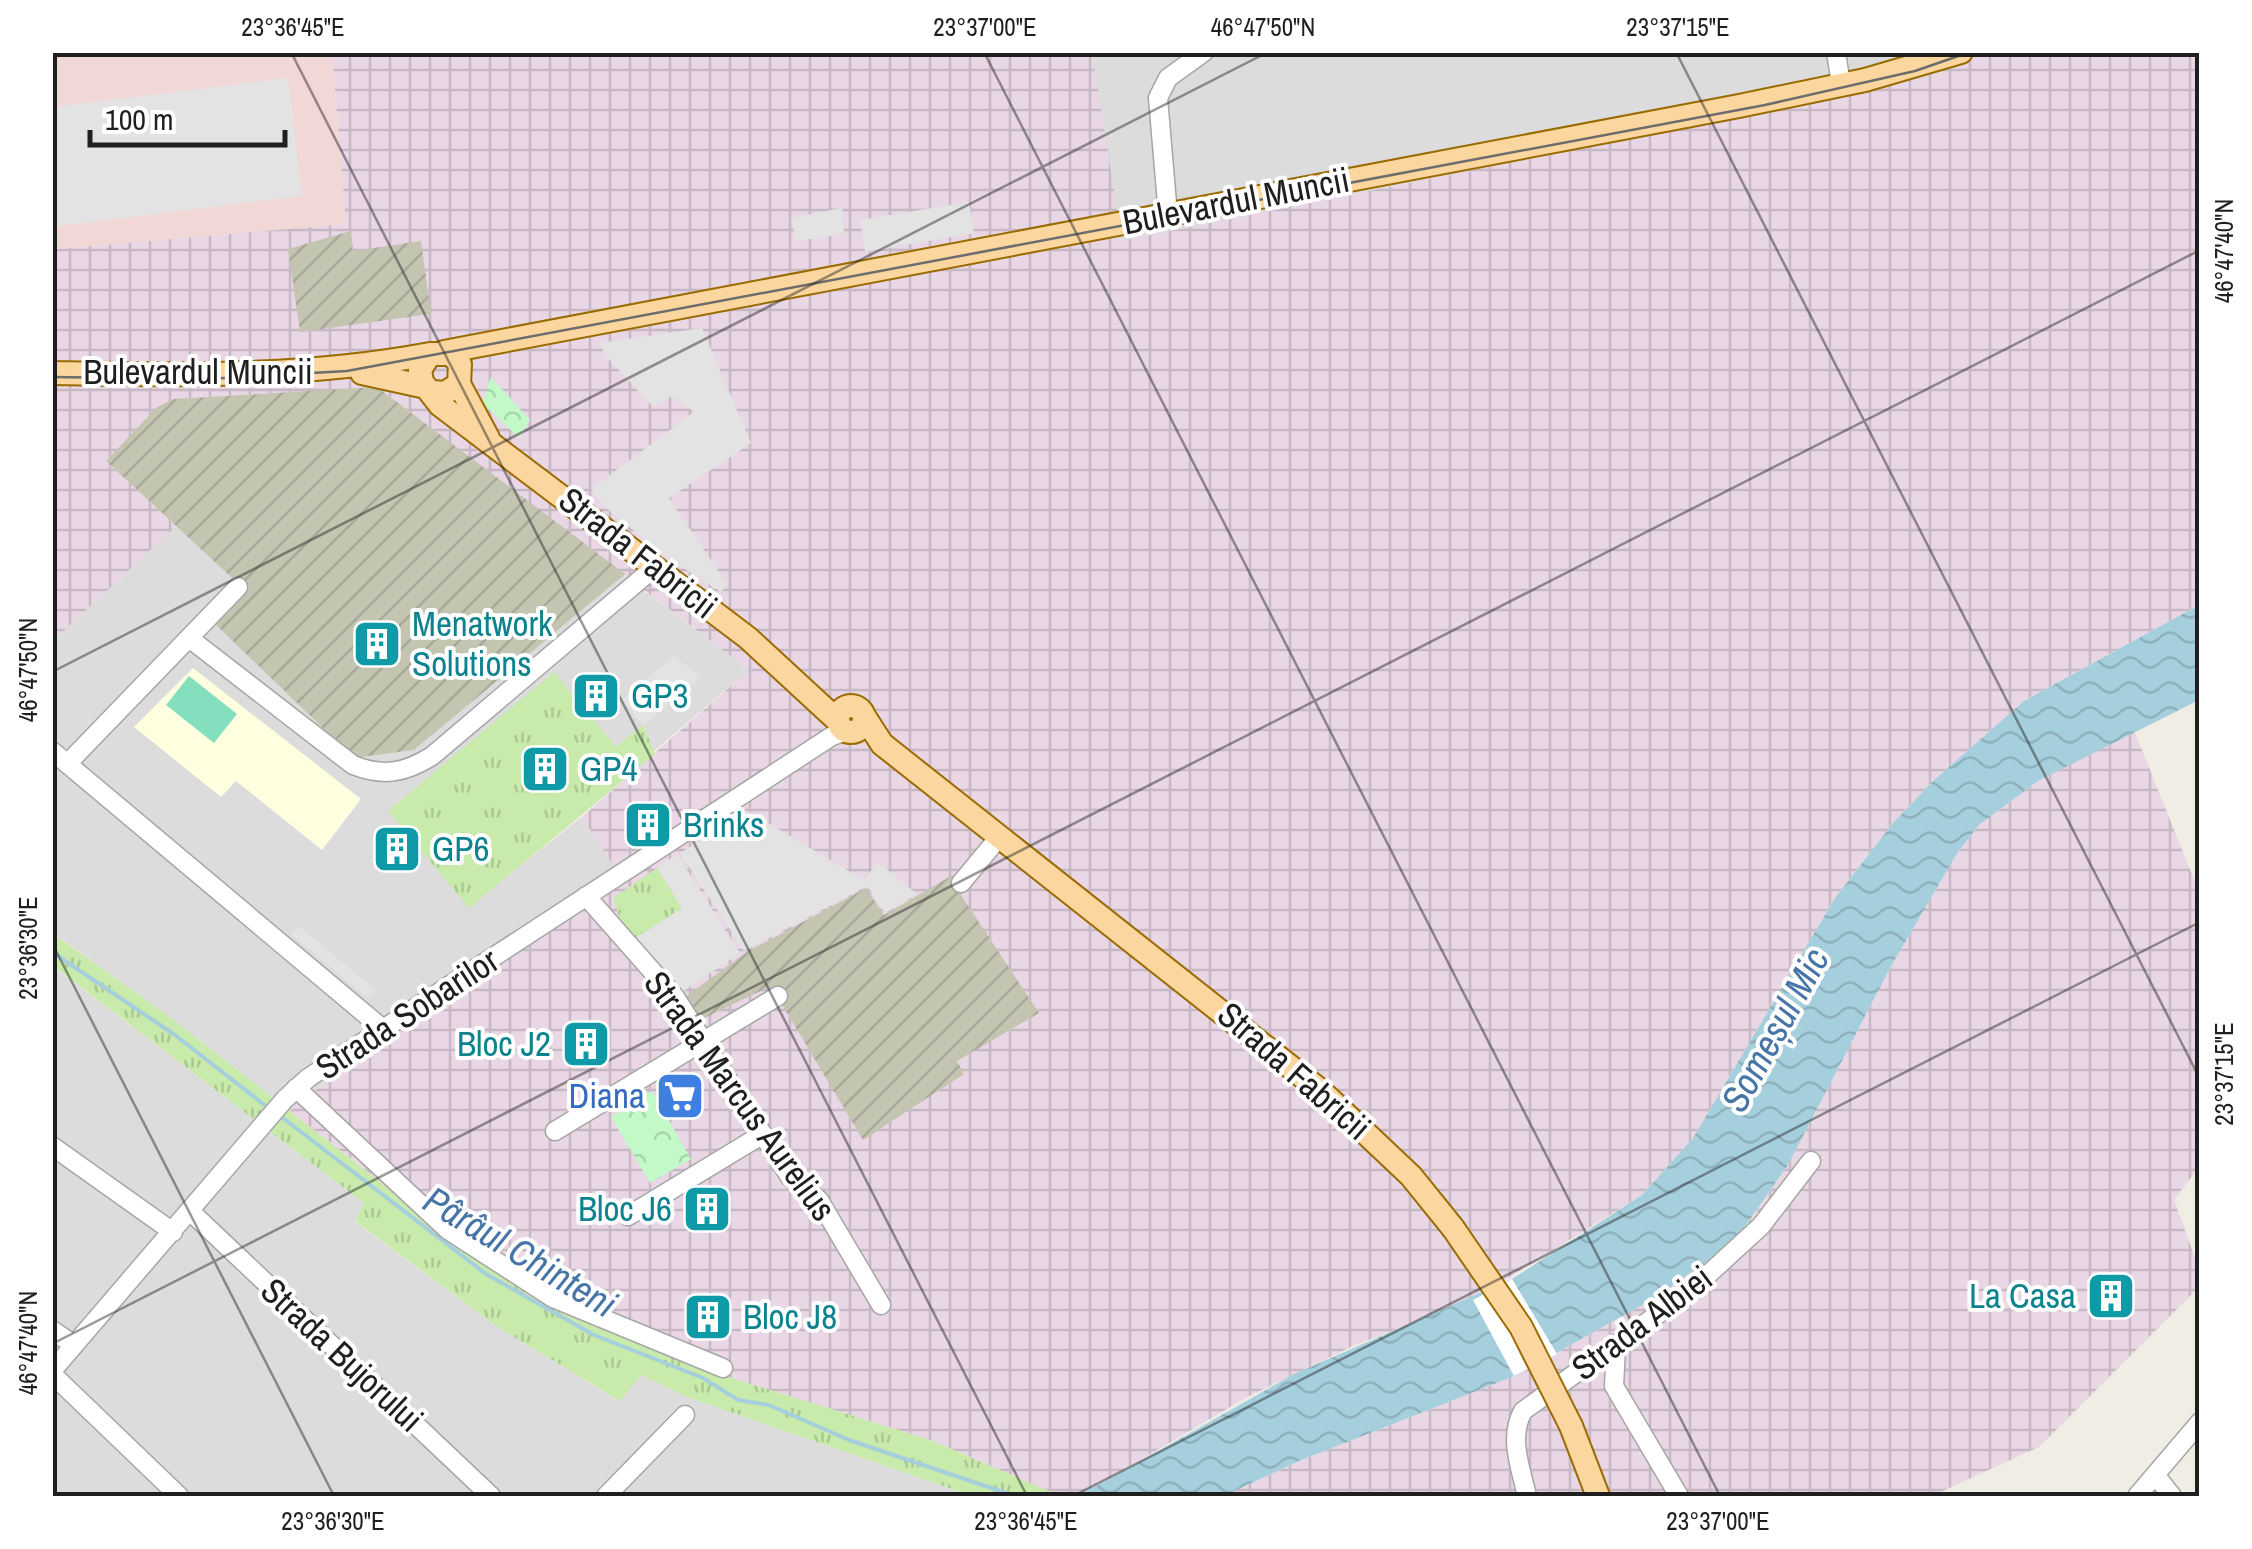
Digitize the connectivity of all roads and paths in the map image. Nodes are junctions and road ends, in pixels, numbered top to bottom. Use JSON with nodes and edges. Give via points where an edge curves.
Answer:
{"nodes":[{"id":1,"x":1204,"y":52,"type":"edge"},
{"id":2,"x":1836,"y":52,"type":"edge"},
{"id":3,"x":1961,"y":52,"type":"edge"},
{"id":4,"x":1182,"y":58,"type":"edge"},
{"id":5,"x":1841,"y":85,"type":"junction"},
{"id":6,"x":1168,"y":215,"type":"junction"},
{"id":7,"x":510,"y":339,"type":"junction"},
{"id":8,"x":437,"y":353,"type":"junction"},
{"id":9,"x":344,"y":370,"type":"junction"},
{"id":10,"x":52,"y":373,"type":"edge"},
{"id":11,"x":460,"y":382,"type":"junction"},
{"id":12,"x":429,"y":390,"type":"junction"},
{"id":13,"x":489,"y":440,"type":"junction"},
{"id":14,"x":655,"y":567,"type":"junction"},
{"id":15,"x":238,"y":587,"type":"dead end"},
{"id":16,"x":189,"y":638,"type":"junction"},
{"id":17,"x":846,"y":724,"type":"junction"},
{"id":18,"x":52,"y":750,"type":"edge"},
{"id":19,"x":68,"y":763,"type":"junction"},
{"id":20,"x":1000,"y":836,"type":"junction"},
{"id":21,"x":961,"y":883,"type":"dead end"},
{"id":22,"x":586,"y":896,"type":"junction"},
{"id":23,"x":778,"y":996,"type":"dead end"},
{"id":24,"x":384,"y":1029,"type":"junction"},
{"id":25,"x":704,"y":1040,"type":"junction"},
{"id":26,"x":290,"y":1093,"type":"junction"},
{"id":27,"x":555,"y":1131,"type":"dead end"},
{"id":28,"x":763,"y":1134,"type":"junction"},
{"id":29,"x":52,"y":1146,"type":"edge"},
{"id":30,"x":1810,"y":1161,"type":"dead end"},
{"id":31,"x":192,"y":1213,"type":"junction"},
{"id":32,"x":628,"y":1216,"type":"dead end"},
{"id":33,"x":173,"y":1232,"type":"junction"},
{"id":34,"x":882,"y":1305,"type":"dead end"},
{"id":35,"x":52,"y":1330,"type":"edge"},
{"id":36,"x":74,"y":1345,"type":"junction"},
{"id":37,"x":1616,"y":1347,"type":"junction"},
{"id":38,"x":722,"y":1368,"type":"dead end"},
{"id":39,"x":52,"y":1372,"type":"edge"},
{"id":40,"x":1573,"y":1374,"type":"junction"},
{"id":41,"x":1614,"y":1386,"type":"junction"},
{"id":42,"x":684,"y":1415,"type":"dead end"},
{"id":43,"x":2200,"y":1422,"type":"edge"},
{"id":44,"x":2157,"y":1477,"type":"junction"},
{"id":45,"x":179,"y":1496,"type":"edge"},
{"id":46,"x":492,"y":1496,"type":"edge"},
{"id":47,"x":606,"y":1496,"type":"edge"},
{"id":48,"x":1527,"y":1496,"type":"edge"},
{"id":49,"x":1598,"y":1496,"type":"edge"},
{"id":50,"x":1679,"y":1496,"type":"edge"},
{"id":51,"x":2137,"y":1496,"type":"edge"},
{"id":52,"x":2172,"y":1496,"type":"edge"}],
"edges":[{"from":1,"to":4,"type":"street"},
{"from":2,"to":5,"type":"street"},
{"from":3,"to":5,"type":"main road","name":"Bulevardul Muncii"},
{"from":4,"to":6,"type":"street","via":[[1158,98]]},
{"from":5,"to":6,"type":"main road","name":"Bulevardul Muncii"},
{"from":6,"to":7,"type":"main road","name":"Bulevardul Muncii"},
{"from":7,"to":8,"type":"main road","name":"Bulevardul Muncii"},
{"from":7,"to":11,"type":"main road","name":"Bulevardul Muncii"},
{"from":8,"to":9,"type":"main road","name":"Bulevardul Muncii"},
{"from":8,"to":11,"type":"main road","via":[[460,364]]},
{"from":8,"to":12,"type":"main road","via":[[420,370]]},
{"from":9,"to":10,"type":"main road","name":"Bulevardul Muncii","via":[[207,377]]},
{"from":9,"to":12,"type":"main road","name":"Bulevardul Muncii"},
{"from":11,"to":12,"type":"main road","via":[[445,393]]},
{"from":11,"to":13,"type":"main road","name":"Strada Fabricii"},
{"from":12,"to":13,"type":"main road","name":"Strada Fabricii","via":[[464,426]]},
{"from":13,"to":14,"type":"main road","name":"Strada Fabricii"},
{"from":14,"to":16,"type":"street","via":[[432,756],[397,772],[353,765]]},
{"from":14,"to":17,"type":"main road","name":"Strada Fabricii"},
{"from":15,"to":16,"type":"street"},
{"from":16,"to":19,"type":"street"},
{"from":17,"to":20,"type":"main road","name":"Strada Fabricii","via":[[878,741]]},
{"from":17,"to":22,"type":"street","name":"Strada Sobarilor"},
{"from":18,"to":19,"type":"street"},
{"from":19,"to":24,"type":"street"},
{"from":20,"to":21,"type":"street"},
{"from":20,"to":49,"type":"main road","name":"Strada Fabricii","bridge":true,"via":[[1321,1091],[1411,1176],[1491,1279],[1548,1376]]},
{"from":22,"to":24,"type":"street","name":"Strada Sobarilor"},
{"from":22,"to":25,"type":"street","name":"Strada Marcus Aurelius"},
{"from":23,"to":25,"type":"street"},
{"from":24,"to":26,"type":"street","name":"Strada Sobarilor"},
{"from":25,"to":27,"type":"street"},
{"from":25,"to":28,"type":"street","name":"Strada Marcus Aurelius"},
{"from":26,"to":31,"type":"street","name":"Strada Sobarilor"},
{"from":26,"to":38,"type":"street","via":[[448,1230],[553,1298]]},
{"from":28,"to":32,"type":"street"},
{"from":28,"to":34,"type":"street","name":"Strada Marcus Aurelius","via":[[790,1178],[819,1200]]},
{"from":29,"to":33,"type":"street"},
{"from":30,"to":37,"type":"street","name":"Strada Albiei","via":[[1743,1245]]},
{"from":31,"to":33,"type":"street","name":"Strada Sobarilor"},
{"from":31,"to":46,"type":"street","name":"Strada Bujorului"},
{"from":33,"to":36,"type":"street","name":"Strada Sobarilor"},
{"from":35,"to":36,"type":"street"},
{"from":36,"to":39,"type":"street","name":"Strada Sobarilor"},
{"from":37,"to":40,"type":"street","name":"Strada Albiei"},
{"from":37,"to":41,"type":"street"},
{"from":39,"to":45,"type":"street"},
{"from":40,"to":41,"type":"street"},
{"from":40,"to":48,"type":"street","name":"Strada Albiei","via":[[1519,1419],[1516,1448]]},
{"from":41,"to":50,"type":"street"},
{"from":42,"to":47,"type":"street"},
{"from":43,"to":44,"type":"street"},
{"from":44,"to":51,"type":"street"},
{"from":44,"to":52,"type":"street"}]}
